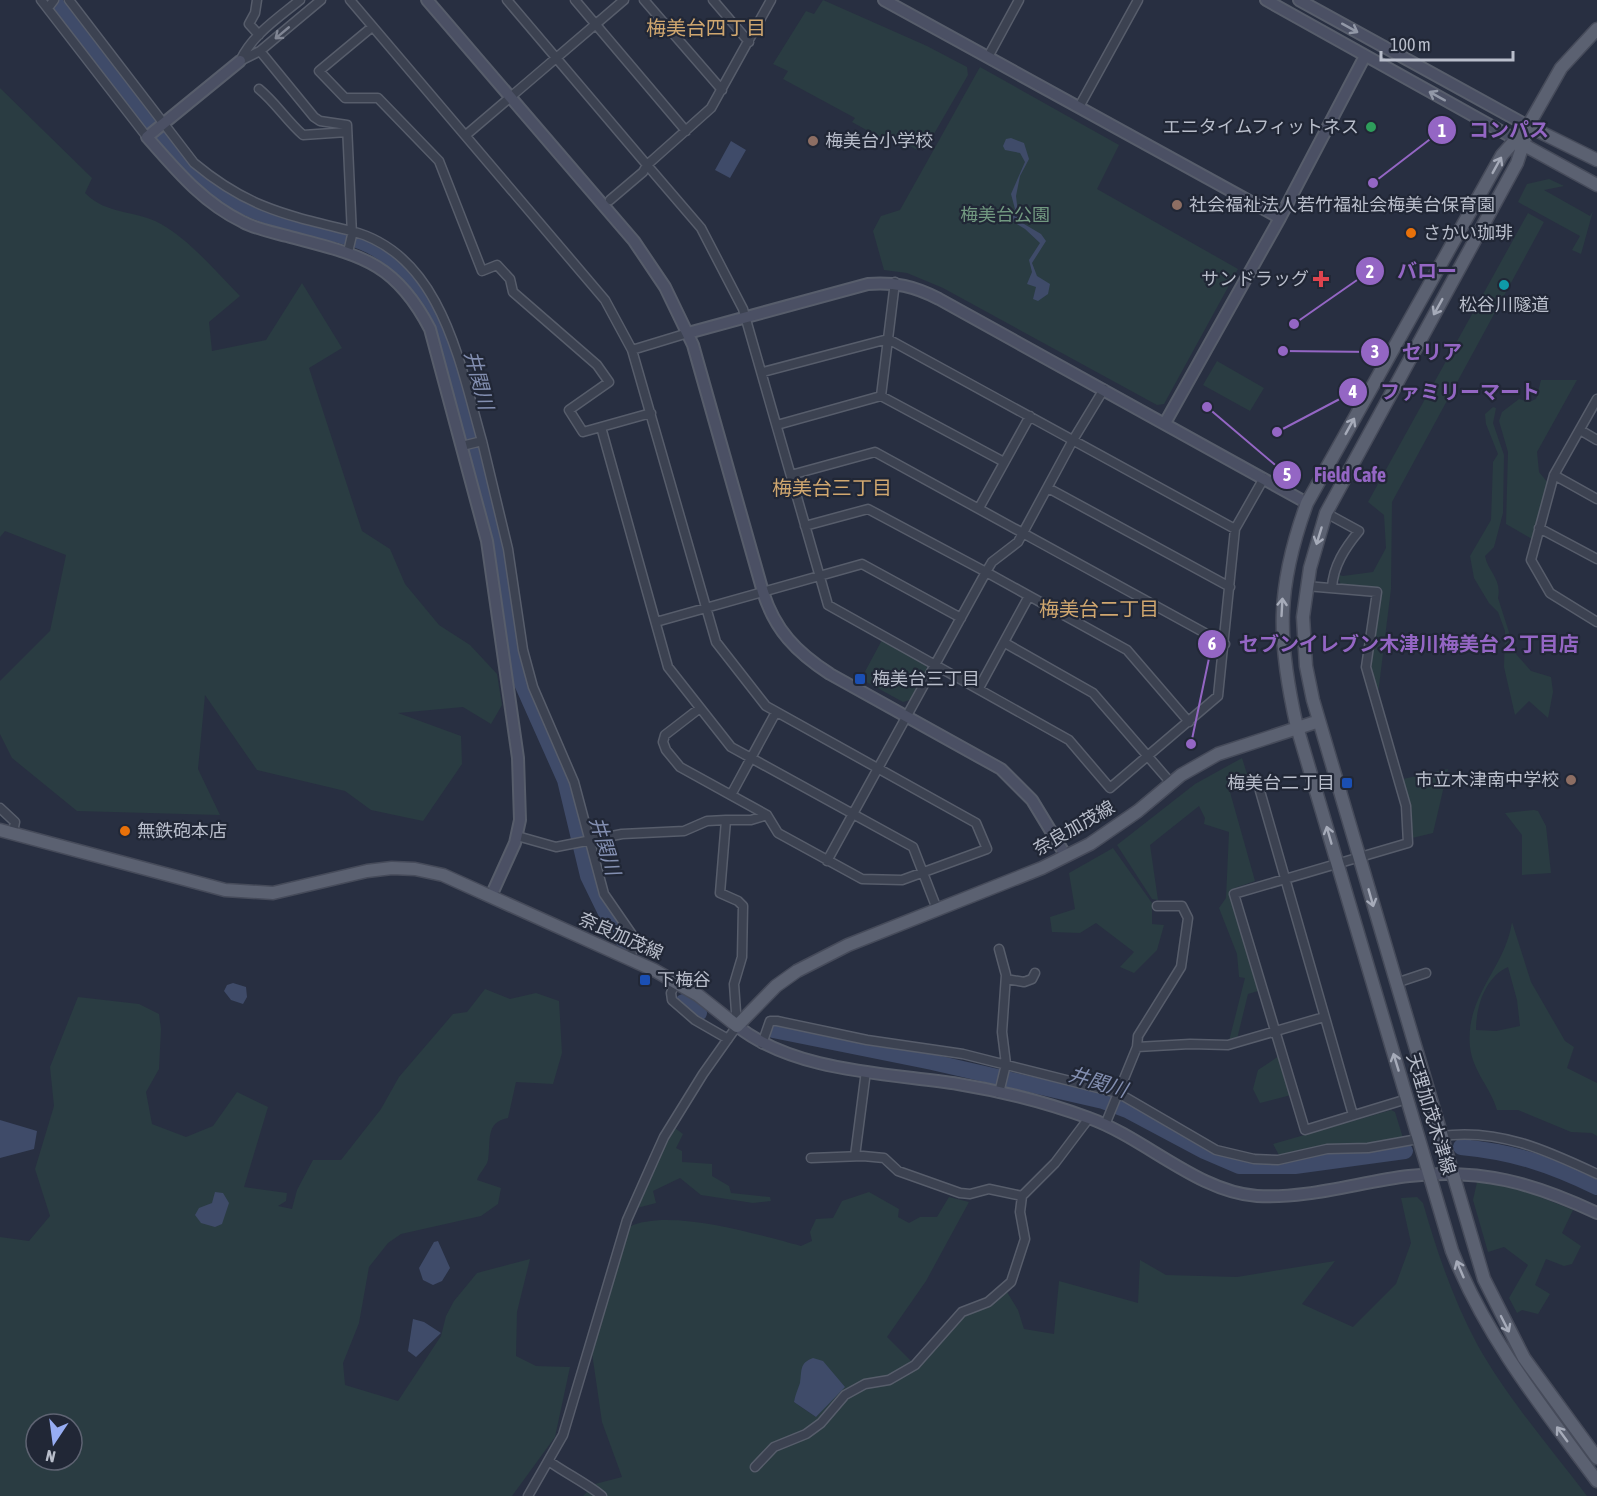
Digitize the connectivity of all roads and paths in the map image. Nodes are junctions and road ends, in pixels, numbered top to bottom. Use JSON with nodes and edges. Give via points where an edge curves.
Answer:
{"nodes":[{"id":1,"x":41,"y":0,"type":"edge"},
{"id":2,"x":54,"y":0,"type":"edge"},
{"id":3,"x":69,"y":0,"type":"edge"},
{"id":4,"x":257,"y":0,"type":"edge"},
{"id":5,"x":300,"y":0,"type":"edge"},
{"id":6,"x":321,"y":0,"type":"edge"},
{"id":7,"x":350,"y":0,"type":"edge"},
{"id":8,"x":427,"y":0,"type":"edge"},
{"id":9,"x":507,"y":0,"type":"edge"},
{"id":10,"x":575,"y":0,"type":"edge"},
{"id":11,"x":624,"y":0,"type":"edge"},
{"id":12,"x":644,"y":0,"type":"edge"},
{"id":13,"x":713,"y":0,"type":"edge"},
{"id":14,"x":771,"y":0,"type":"edge"},
{"id":15,"x":1019,"y":0,"type":"edge"},
{"id":16,"x":1138,"y":0,"type":"edge"},
{"id":17,"x":1266,"y":0,"type":"edge"},
{"id":18,"x":1299,"y":0,"type":"edge"},
{"id":19,"x":890,"y":2,"type":"edge"},
{"id":20,"x":48,"y":8,"type":"junction"},
{"id":21,"x":596,"y":24,"type":"junction"},
{"id":22,"x":372,"y":27,"type":"junction"},
{"id":23,"x":1597,"y":28,"type":"edge"},
{"id":24,"x":259,"y":35,"type":"junction"},
{"id":25,"x":749,"y":42,"type":"junction"},
{"id":26,"x":260,"y":51,"type":"junction"},
{"id":27,"x":1365,"y":56,"type":"junction"},
{"id":28,"x":988,"y":57,"type":"junction"},
{"id":29,"x":556,"y":58,"type":"junction"},
{"id":30,"x":240,"y":61,"type":"junction"},
{"id":31,"x":259,"y":89,"type":"dead end"},
{"id":32,"x":722,"y":90,"type":"junction"},
{"id":33,"x":511,"y":96,"type":"junction"},
{"id":34,"x":1079,"y":106,"type":"junction"},
{"id":35,"x":163,"y":124,"type":"junction"},
{"id":36,"x":1528,"y":126,"type":"junction"},
{"id":37,"x":686,"y":131,"type":"junction"},
{"id":38,"x":347,"y":132,"type":"junction"},
{"id":39,"x":466,"y":135,"type":"junction"},
{"id":40,"x":147,"y":137,"type":"junction"},
{"id":41,"x":1520,"y":142,"type":"junction"},
{"id":42,"x":1597,"y":160,"type":"edge"},
{"id":43,"x":647,"y":165,"type":"junction"},
{"id":44,"x":1597,"y":185,"type":"edge"},
{"id":45,"x":610,"y":200,"type":"dead end"},
{"id":46,"x":1280,"y":218,"type":"junction"},
{"id":47,"x":350,"y":240,"type":"junction"},
{"id":48,"x":895,"y":282,"type":"junction"},
{"id":49,"x":746,"y":317,"type":"junction"},
{"id":50,"x":688,"y":333,"type":"junction"},
{"id":51,"x":888,"y":339,"type":"junction"},
{"id":52,"x":632,"y":350,"type":"junction"},
{"id":53,"x":763,"y":372,"type":"junction"},
{"id":54,"x":1104,"y":389,"type":"junction"},
{"id":55,"x":881,"y":396,"type":"junction"},
{"id":56,"x":1597,"y":399,"type":"edge"},
{"id":57,"x":651,"y":413,"type":"junction"},
{"id":58,"x":1030,"y":416,"type":"junction"},
{"id":59,"x":1165,"y":423,"type":"junction"},
{"id":60,"x":777,"y":425,"type":"junction"},
{"id":61,"x":601,"y":427,"type":"junction"},
{"id":62,"x":1580,"y":430,"type":"junction"},
{"id":63,"x":1073,"y":440,"type":"junction"},
{"id":64,"x":1597,"y":440,"type":"edge"},
{"id":65,"x":474,"y":443,"type":"junction"},
{"id":66,"x":1004,"y":462,"type":"junction"},
{"id":67,"x":791,"y":475,"type":"junction"},
{"id":68,"x":1554,"y":476,"type":"junction"},
{"id":69,"x":1264,"y":478,"type":"junction"},
{"id":70,"x":1048,"y":488,"type":"junction"},
{"id":71,"x":1597,"y":499,"type":"edge"},
{"id":72,"x":1307,"y":503,"type":"junction"},
{"id":73,"x":979,"y":508,"type":"junction"},
{"id":74,"x":1326,"y":513,"type":"junction"},
{"id":75,"x":805,"y":526,"type":"junction"},
{"id":76,"x":1539,"y":528,"type":"junction"},
{"id":77,"x":1235,"y":529,"type":"junction"},
{"id":78,"x":1022,"y":533,"type":"junction"},
{"id":79,"x":1597,"y":559,"type":"edge"},
{"id":80,"x":986,"y":572,"type":"junction"},
{"id":81,"x":819,"y":576,"type":"junction"},
{"id":82,"x":1306,"y":586,"type":"junction"},
{"id":83,"x":1230,"y":587,"type":"junction"},
{"id":84,"x":1332,"y":588,"type":"junction"},
{"id":85,"x":763,"y":592,"type":"junction"},
{"id":86,"x":1029,"y":596,"type":"junction"},
{"id":87,"x":706,"y":608,"type":"junction"},
{"id":88,"x":961,"y":618,"type":"junction"},
{"id":89,"x":656,"y":622,"type":"junction"},
{"id":90,"x":1597,"y":622,"type":"edge"},
{"id":91,"x":1005,"y":643,"type":"junction"},
{"id":92,"x":1225,"y":644,"type":"junction"},
{"id":93,"x":935,"y":665,"type":"junction"},
{"id":94,"x":979,"y":688,"type":"junction"},
{"id":95,"x":700,"y":708,"type":"junction"},
{"id":96,"x":776,"y":712,"type":"junction"},
{"id":97,"x":908,"y":716,"type":"junction"},
{"id":98,"x":1319,"y":721,"type":"junction"},
{"id":99,"x":1189,"y":722,"type":"junction"},
{"id":100,"x":1297,"y":727,"type":"junction"},
{"id":101,"x":1149,"y":756,"type":"junction"},
{"id":102,"x":751,"y":758,"type":"junction"},
{"id":103,"x":879,"y":768,"type":"junction"},
{"id":104,"x":1171,"y":783,"type":"junction"},
{"id":105,"x":1260,"y":791,"type":"dead end"},
{"id":106,"x":730,"y":795,"type":"junction"},
{"id":107,"x":0,"y":808,"type":"edge"},
{"id":108,"x":853,"y":814,"type":"junction"},
{"id":109,"x":767,"y":815,"type":"junction"},
{"id":110,"x":726,"y":820,"type":"junction"},
{"id":111,"x":6,"y":831,"type":"edge"},
{"id":112,"x":517,"y":836,"type":"junction"},
{"id":113,"x":588,"y":841,"type":"junction"},
{"id":114,"x":1359,"y":855,"type":"junction"},
{"id":115,"x":1065,"y":856,"type":"junction"},
{"id":116,"x":827,"y":861,"type":"junction"},
{"id":117,"x":1337,"y":863,"type":"junction"},
{"id":118,"x":922,"y":872,"type":"junction"},
{"id":119,"x":1285,"y":879,"type":"junction"},
{"id":120,"x":491,"y":896,"type":"junction"},
{"id":121,"x":1157,"y":906,"type":"dead end"},
{"id":122,"x":937,"y":909,"type":"junction"},
{"id":123,"x":999,"y":949,"type":"dead end"},
{"id":124,"x":631,"y":959,"type":"junction"},
{"id":125,"x":1035,"y":973,"type":"dead end"},
{"id":126,"x":1426,"y":973,"type":"dead end"},
{"id":127,"x":1006,"y":979,"type":"junction"},
{"id":128,"x":676,"y":981,"type":"junction"},
{"id":129,"x":1396,"y":983,"type":"junction"},
{"id":130,"x":1324,"y":1017,"type":"junction"},
{"id":131,"x":738,"y":1026,"type":"junction"},
{"id":132,"x":1277,"y":1031,"type":"junction"},
{"id":133,"x":728,"y":1039,"type":"junction"},
{"id":134,"x":762,"y":1044,"type":"junction"},
{"id":135,"x":1137,"y":1047,"type":"junction"},
{"id":136,"x":1006,"y":1064,"type":"junction"},
{"id":137,"x":866,"y":1071,"type":"junction"},
{"id":138,"x":1000,"y":1087,"type":"junction"},
{"id":139,"x":1118,"y":1093,"type":"junction"},
{"id":140,"x":1407,"y":1099,"type":"junction"},
{"id":141,"x":1353,"y":1115,"type":"junction"},
{"id":142,"x":1089,"y":1118,"type":"junction"},
{"id":143,"x":1107,"y":1121,"type":"junction"},
{"id":144,"x":1441,"y":1136,"type":"junction"},
{"id":145,"x":1418,"y":1138,"type":"junction"},
{"id":146,"x":855,"y":1156,"type":"junction"},
{"id":147,"x":811,"y":1158,"type":"dead end"},
{"id":148,"x":1597,"y":1174,"type":"edge"},
{"id":149,"x":1452,"y":1175,"type":"junction"},
{"id":150,"x":1430,"y":1176,"type":"junction"},
{"id":151,"x":1022,"y":1196,"type":"junction"},
{"id":152,"x":1597,"y":1213,"type":"edge"},
{"id":153,"x":1597,"y":1458,"type":"edge"},
{"id":154,"x":550,"y":1462,"type":"junction"},
{"id":155,"x":755,"y":1467,"type":"dead end"},
{"id":156,"x":1597,"y":1481,"type":"edge"},
{"id":157,"x":528,"y":1496,"type":"edge"},
{"id":158,"x":602,"y":1496,"type":"edge"}],
"edges":[{"from":1,"to":20,"type":"street"},
{"from":2,"to":20,"type":"street"},
{"from":3,"to":35,"type":"street"},
{"from":4,"to":24,"type":"street","via":[[249,24]]},
{"from":5,"to":24,"type":"street"},
{"from":6,"to":26,"type":"street","one_way":true},
{"from":7,"to":22,"type":"street"},
{"from":8,"to":33,"type":"street"},
{"from":9,"to":29,"type":"street"},
{"from":10,"to":21,"type":"street"},
{"from":11,"to":21,"type":"street"},
{"from":12,"to":32,"type":"street"},
{"from":13,"to":25,"type":"street"},
{"from":14,"to":25,"type":"street"},
{"from":15,"to":28,"type":"street"},
{"from":16,"to":34,"type":"street"},
{"from":17,"to":27,"type":"street"},
{"from":18,"to":36,"type":"street","one_way":true},
{"from":19,"to":28,"type":"street"},
{"from":20,"to":40,"type":"street"},
{"from":21,"to":29,"type":"street"},
{"from":21,"to":37,"type":"street"},
{"from":22,"to":39,"type":"street"},
{"from":22,"to":61,"type":"street","via":[[319,71],[345,98],[378,98],[439,161],[482,272],[497,265],[510,279],[513,292],[597,365],[609,382],[569,410],[583,432]]},
{"from":23,"to":36,"type":"main road","via":[[1561,68]]},
{"from":24,"to":30,"type":"street"},
{"from":25,"to":32,"type":"street"},
{"from":26,"to":30,"type":"street"},
{"from":26,"to":38,"type":"street","via":[[314,117],[346,125]]},
{"from":41,"to":27,"type":"street","one_way":true},
{"from":27,"to":46,"type":"street"},
{"from":28,"to":34,"type":"street"},
{"from":29,"to":33,"type":"street"},
{"from":29,"to":43,"type":"street"},
{"from":30,"to":35,"type":"street"},
{"from":31,"to":38,"type":"street","via":[[303,135]]},
{"from":32,"to":37,"type":"street","via":[[711,108]]},
{"from":33,"to":39,"type":"street"},
{"from":33,"to":50,"type":"street","via":[[634,242],[665,287]]},
{"from":34,"to":46,"type":"street"},
{"from":35,"to":40,"type":"street"},
{"from":35,"to":47,"type":"street","via":[[194,164],[218,183],[244,199]]},
{"from":36,"to":41,"type":"main road"},
{"from":36,"to":42,"type":"main road"},
{"from":37,"to":43,"type":"street"},
{"from":38,"to":47,"type":"street"},
{"from":39,"to":52,"type":"street","via":[[605,300]]},
{"from":40,"to":47,"type":"street","via":[[197,192],[224,213],[246,224]]},
{"from":41,"to":44,"type":"main road"},
{"from":72,"to":41,"type":"main road","one_way":true,"via":[[1502,155]]},
{"from":41,"to":74,"type":"main road","one_way":true,"via":[[1517,163]]},
{"from":43,"to":45,"type":"street"},
{"from":43,"to":49,"type":"street","via":[[701,228]]},
{"from":46,"to":59,"type":"street"},
{"from":47,"to":65,"type":"street","via":[[390,273],[421,310]]},
{"from":47,"to":65,"type":"street","via":[[393,251],[432,295],[457,355]]},
{"from":48,"to":49,"type":"street","via":[[868,284]]},
{"from":48,"to":51,"type":"street"},
{"from":48,"to":54,"type":"street","via":[[939,299]]},
{"from":49,"to":50,"type":"street"},
{"from":49,"to":53,"type":"street"},
{"from":50,"to":52,"type":"street"},
{"from":50,"to":85,"type":"street"},
{"from":51,"to":53,"type":"street"},
{"from":51,"to":55,"type":"street"},
{"from":51,"to":58,"type":"street"},
{"from":52,"to":57,"type":"street"},
{"from":53,"to":60,"type":"street"},
{"from":54,"to":59,"type":"street"},
{"from":54,"to":63,"type":"street"},
{"from":55,"to":60,"type":"street"},
{"from":55,"to":66,"type":"street"},
{"from":56,"to":62,"type":"street"},
{"from":57,"to":61,"type":"street"},
{"from":57,"to":87,"type":"street"},
{"from":58,"to":63,"type":"street"},
{"from":58,"to":66,"type":"street"},
{"from":59,"to":69,"type":"street"},
{"from":60,"to":67,"type":"street"},
{"from":61,"to":89,"type":"street"},
{"from":62,"to":64,"type":"street"},
{"from":62,"to":68,"type":"street"},
{"from":63,"to":70,"type":"street"},
{"from":63,"to":77,"type":"street"},
{"from":65,"to":112,"type":"street","via":[[521,796]]},
{"from":65,"to":113,"type":"street","via":[[508,549],[532,687],[574,782]]},
{"from":66,"to":73,"type":"street"},
{"from":67,"to":73,"type":"street","via":[[875,452]]},
{"from":67,"to":75,"type":"street"},
{"from":68,"to":71,"type":"street"},
{"from":68,"to":76,"type":"street"},
{"from":69,"to":72,"type":"street"},
{"from":69,"to":77,"type":"street"},
{"from":70,"to":78,"type":"street"},
{"from":70,"to":83,"type":"street"},
{"from":100,"to":72,"type":"main road","one_way":true,"via":[[1283,654],[1281,609],[1288,560]]},
{"from":73,"to":78,"type":"street"},
{"from":74,"to":82,"type":"main road","one_way":true},
{"from":74,"to":84,"type":"street","via":[[1359,531],[1333,574]]},
{"from":75,"to":80,"type":"street","via":[[868,508]]},
{"from":75,"to":81,"type":"street"},
{"from":76,"to":79,"type":"street"},
{"from":76,"to":90,"type":"street","via":[[1530,560],[1550,593]]},
{"from":77,"to":83,"type":"street"},
{"from":78,"to":80,"type":"street"},
{"from":78,"to":92,"type":"street"},
{"from":80,"to":86,"type":"street"},
{"from":80,"to":88,"type":"street"},
{"from":81,"to":85,"type":"street"},
{"from":81,"to":88,"type":"street","via":[[862,564]]},
{"from":81,"to":93,"type":"street","via":[[828,605]]},
{"from":82,"to":84,"type":"street"},
{"from":82,"to":98,"type":"main road","via":[[1304,650]]},
{"from":83,"to":92,"type":"street"},
{"from":84,"to":114,"type":"street","via":[[1377,592],[1366,667],[1406,806],[1407,843]]},
{"from":85,"to":87,"type":"street"},
{"from":85,"to":97,"type":"street","via":[[779,630],[807,659]]},
{"from":86,"to":91,"type":"street"},
{"from":86,"to":99,"type":"street","via":[[1127,650]]},
{"from":87,"to":89,"type":"street"},
{"from":87,"to":96,"type":"street","via":[[716,642],[766,706]]},
{"from":88,"to":93,"type":"street"},
{"from":89,"to":95,"type":"street","via":[[668,667]]},
{"from":91,"to":94,"type":"street"},
{"from":91,"to":101,"type":"street","via":[[1093,693]]},
{"from":92,"to":99,"type":"street","via":[[1218,696]]},
{"from":93,"to":94,"type":"street"},
{"from":93,"to":97,"type":"street"},
{"from":94,"to":101,"type":"street","via":[[1069,740],[1110,788]]},
{"from":95,"to":102,"type":"street","via":[[731,747]]},
{"from":95,"to":106,"type":"street","via":[[665,735],[663,742],[680,767]]},
{"from":96,"to":102,"type":"street"},
{"from":96,"to":103,"type":"street"},
{"from":97,"to":103,"type":"street"},
{"from":97,"to":115,"type":"street","via":[[1012,779],[1040,812]]},
{"from":98,"to":100,"type":"main road","name":"奈良加茂線"},
{"from":98,"to":114,"type":"main road","name":"天理加茂木津線"},
{"from":99,"to":101,"type":"street"},
{"from":100,"to":104,"type":"main road","name":"奈良加茂線","via":[[1218,754]]},
{"from":117,"to":100,"type":"main road","name":"天理加茂木津線","one_way":true},
{"from":101,"to":104,"type":"street"},
{"from":102,"to":106,"type":"street"},
{"from":102,"to":108,"type":"street"},
{"from":103,"to":108,"type":"street"},
{"from":103,"to":118,"type":"street","via":[[976,823],[987,849]]},
{"from":104,"to":115,"type":"main road","name":"奈良加茂線","via":[[1114,829]]},
{"from":105,"to":119,"type":"street"},
{"from":106,"to":109,"type":"street"},
{"from":107,"to":111,"type":"street","via":[[15,822]]},
{"from":108,"to":116,"type":"street"},
{"from":108,"to":118,"type":"street","via":[[913,847]]},
{"from":109,"to":110,"type":"street","via":[[751,820]]},
{"from":109,"to":116,"type":"street","via":[[778,833]]},
{"from":110,"to":113,"type":"street","via":[[707,821],[684,831],[622,834]]},
{"from":110,"to":131,"type":"street","via":[[720,893],[743,906],[742,957],[734,984]]},
{"from":111,"to":120,"type":"main road","name":"奈良加茂線","via":[[225,890],[273,893],[367,871],[415,868],[443,875]]},
{"from":112,"to":113,"type":"street","via":[[556,847]]},
{"from":112,"to":120,"type":"street"},
{"from":113,"to":124,"type":"street","via":[[604,894],[633,936]]},
{"from":114,"to":117,"type":"street"},
{"from":114,"to":129,"type":"main road","name":"天理加茂木津線","one_way":true},
{"from":115,"to":122,"type":"main road","name":"奈良加茂線"},
{"from":116,"to":118,"type":"street","via":[[862,879],[902,880]]},
{"from":117,"to":119,"type":"street"},
{"from":140,"to":117,"type":"main road","name":"天理加茂木津線","one_way":true},
{"from":118,"to":122,"type":"street"},
{"from":119,"to":130,"type":"street"},
{"from":119,"to":132,"type":"street","via":[[1234,894]]},
{"from":120,"to":124,"type":"main road","name":"奈良加茂線"},
{"from":121,"to":135,"type":"street","via":[[1182,906],[1188,918],[1181,968],[1138,1036]]},
{"from":122,"to":131,"type":"main road","name":"奈良加茂線","via":[[848,945],[797,971],[776,986]]},
{"from":123,"to":127,"type":"street"},
{"from":124,"to":128,"type":"main road","name":"奈良加茂線"},
{"from":125,"to":127,"type":"street","via":[[1024,982]]},
{"from":126,"to":129,"type":"street"},
{"from":127,"to":136,"type":"street","via":[[1002,1032]]},
{"from":128,"to":131,"type":"main road","name":"奈良加茂線"},
{"from":128,"to":133,"type":"street","via":[[672,1000],[695,1020]]},
{"from":129,"to":144,"type":"main road","name":"天理加茂木津線"},
{"from":130,"to":132,"type":"street"},
{"from":130,"to":141,"type":"street"},
{"from":131,"to":133,"type":"street"},
{"from":131,"to":134,"type":"street"},
{"from":132,"to":135,"type":"street","via":[[1228,1045]]},
{"from":132,"to":141,"type":"street","via":[[1305,1130]]},
{"from":133,"to":154,"type":"street","via":[[664,1137],[627,1220],[574,1403]]},
{"from":134,"to":136,"type":"street","via":[[770,1021],[777,1021]]},
{"from":134,"to":137,"type":"street","via":[[790,1055]]},
{"from":135,"to":139,"type":"street"},
{"from":136,"to":138,"type":"street"},
{"from":136,"to":139,"type":"street"},
{"from":137,"to":138,"type":"street"},
{"from":137,"to":146,"type":"street"},
{"from":138,"to":142,"type":"street"},
{"from":139,"to":143,"type":"street"},
{"from":139,"to":145,"type":"street","via":[[1216,1150],[1254,1159],[1278,1160],[1327,1149],[1368,1149]]},
{"from":140,"to":141,"type":"street"},
{"from":140,"to":145,"type":"main road","name":"天理加茂木津線"},
{"from":142,"to":143,"type":"street"},
{"from":142,"to":151,"type":"street","via":[[1061,1156]]},
{"from":143,"to":150,"type":"street","via":[[1214,1185],[1255,1196],[1282,1196]]},
{"from":144,"to":148,"type":"street","via":[[1506,1138],[1539,1147]]},
{"from":144,"to":149,"type":"main road","name":"天理加茂木津線"},
{"from":145,"to":150,"type":"main road","name":"天理加茂木津線"},
{"from":146,"to":147,"type":"street"},
{"from":146,"to":151,"type":"street","via":[[884,1158],[898,1171],[960,1193],[989,1189]]},
{"from":149,"to":150,"type":"street"},
{"from":149,"to":152,"type":"street","via":[[1485,1175],[1522,1182]]},
{"from":149,"to":153,"type":"main road","name":"天理加茂木津線","one_way":true,"via":[[1472,1247],[1504,1322],[1524,1358]]},
{"from":156,"to":150,"type":"main road","name":"天理加茂木津線","one_way":true,"via":[[1511,1365],[1488,1327],[1452,1251]]},
{"from":151,"to":155,"type":"street","via":[[1020,1212],[1025,1239],[1011,1282],[988,1302],[962,1312],[915,1365],[889,1380],[865,1384],[845,1395],[821,1423],[774,1447]]},
{"from":154,"to":157,"type":"street"},
{"from":154,"to":158,"type":"street"}]}
